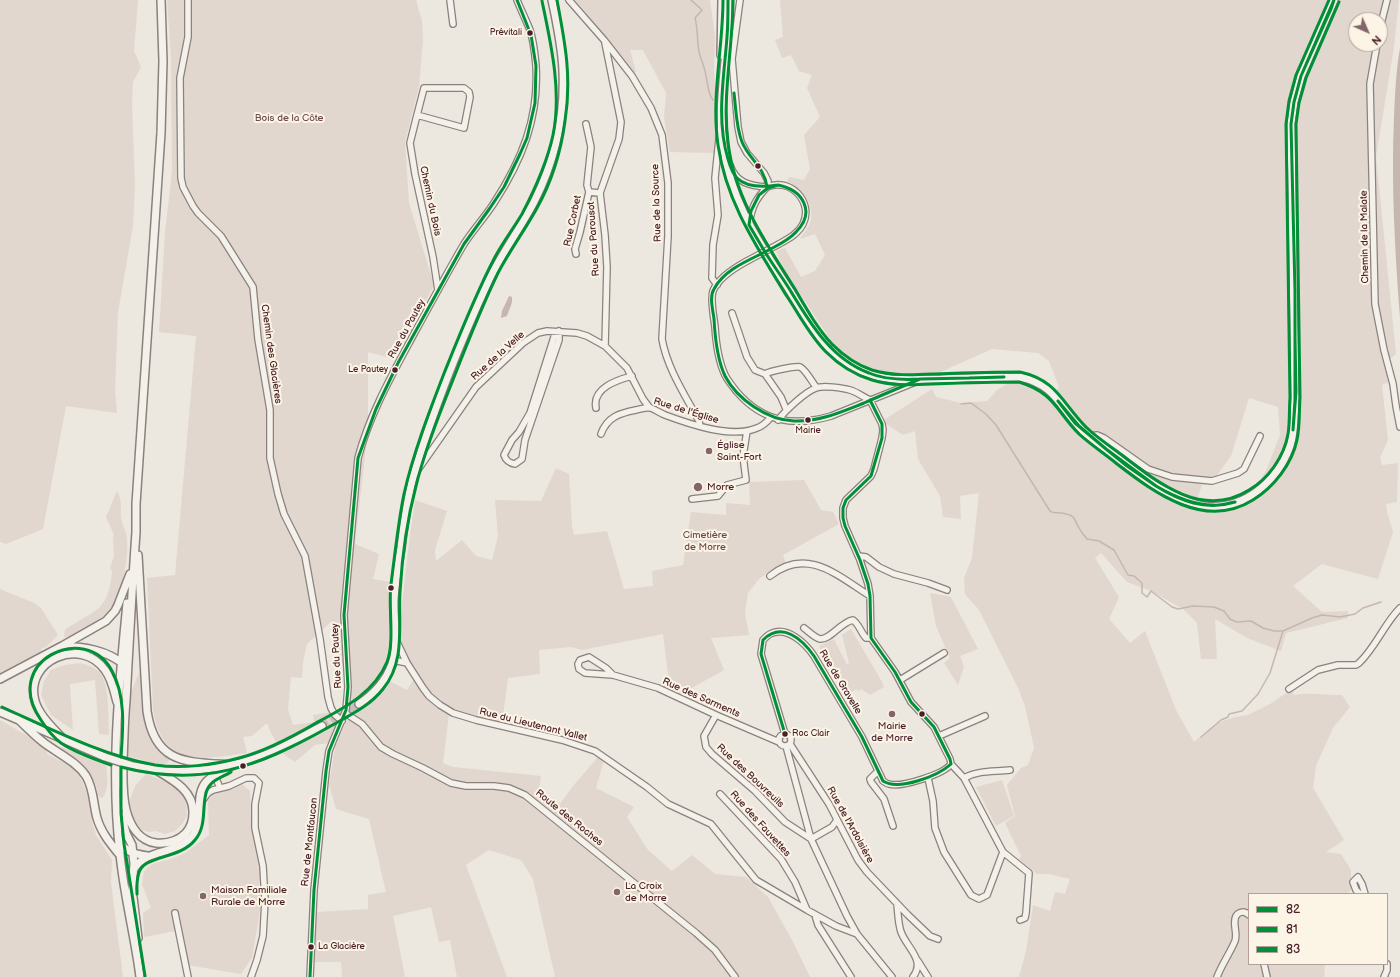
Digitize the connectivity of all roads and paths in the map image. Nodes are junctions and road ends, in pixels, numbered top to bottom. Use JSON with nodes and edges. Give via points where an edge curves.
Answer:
{"nodes":[{"id":1,"x":161,"y":0,"type":"edge"},
{"id":2,"x":188,"y":0,"type":"edge"},
{"id":3,"x":450,"y":0,"type":"edge"},
{"id":4,"x":517,"y":0,"type":"edge"},
{"id":5,"x":547,"y":0,"type":"edge"},
{"id":6,"x":552,"y":0,"type":"edge"},
{"id":7,"x":569,"y":0,"type":"edge"},
{"id":8,"x":722,"y":0,"type":"edge"},
{"id":9,"x":728,"y":0,"type":"edge"},
{"id":10,"x":740,"y":0,"type":"edge"},
{"id":11,"x":1334,"y":0,"type":"edge"},
{"id":12,"x":1387,"y":0,"type":"edge"},
{"id":13,"x":1384,"y":12,"type":"edge"},
{"id":14,"x":453,"y":24,"type":"dead end"},
{"id":15,"x":604,"y":40,"type":"junction"},
{"id":16,"x":1376,"y":52,"type":"edge"},
{"id":17,"x":561,"y":112,"type":"junction"},
{"id":18,"x":721,"y":112,"type":"junction"},
{"id":19,"x":417,"y":115,"type":"junction"},
{"id":20,"x":721,"y":121,"type":"junction"},
{"id":21,"x":586,"y":124,"type":"dead end"},
{"id":22,"x":723,"y":143,"type":"junction"},
{"id":23,"x":767,"y":187,"type":"junction"},
{"id":24,"x":589,"y":192,"type":"junction"},
{"id":25,"x":600,"y":193,"type":"junction"},
{"id":26,"x":749,"y":224,"type":"junction"},
{"id":27,"x":576,"y":254,"type":"dead end"},
{"id":28,"x":717,"y":285,"type":"junction"},
{"id":29,"x":438,"y":290,"type":"junction"},
{"id":30,"x":732,"y":313,"type":"dead end"},
{"id":31,"x":559,"y":331,"type":"junction"},
{"id":32,"x":605,"y":346,"type":"junction"},
{"id":33,"x":765,"y":374,"type":"junction"},
{"id":34,"x":632,"y":376,"type":"junction"},
{"id":35,"x":921,"y":379,"type":"junction"},
{"id":36,"x":542,"y":385,"type":"junction"},
{"id":37,"x":816,"y":387,"type":"junction"},
{"id":38,"x":870,"y":400,"type":"junction"},
{"id":39,"x":595,"y":406,"type":"dead end"},
{"id":40,"x":650,"y":407,"type":"junction"},
{"id":41,"x":786,"y":409,"type":"junction"},
{"id":42,"x":771,"y":417,"type":"junction"},
{"id":43,"x":778,"y":420,"type":"junction"},
{"id":44,"x":700,"y":426,"type":"junction"},
{"id":45,"x":1400,"y":427,"type":"edge"},
{"id":46,"x":747,"y":431,"type":"junction"},
{"id":47,"x":601,"y":434,"type":"dead end"},
{"id":48,"x":1089,"y":436,"type":"junction"},
{"id":49,"x":1260,"y":436,"type":"dead end"},
{"id":50,"x":414,"y":475,"type":"junction"},
{"id":51,"x":692,"y":499,"type":"dead end"},
{"id":52,"x":136,"y":504,"type":"junction"},
{"id":53,"x":136,"y":532,"type":"junction"},
{"id":54,"x":859,"y":556,"type":"junction"},
{"id":55,"x":130,"y":574,"type":"junction"},
{"id":56,"x":770,"y":576,"type":"dead end"},
{"id":57,"x":947,"y":590,"type":"dead end"},
{"id":58,"x":870,"y":596,"type":"junction"},
{"id":59,"x":1400,"y":608,"type":"edge"},
{"id":60,"x":804,"y":628,"type":"dead end"},
{"id":61,"x":872,"y":638,"type":"junction"},
{"id":62,"x":395,"y":640,"type":"junction"},
{"id":63,"x":62,"y":646,"type":"junction"},
{"id":64,"x":944,"y":653,"type":"dead end"},
{"id":65,"x":121,"y":663,"type":"junction"},
{"id":66,"x":392,"y":663,"type":"junction"},
{"id":67,"x":406,"y":663,"type":"junction"},
{"id":68,"x":127,"y":671,"type":"junction"},
{"id":69,"x":613,"y":675,"type":"junction"},
{"id":70,"x":0,"y":679,"type":"edge"},
{"id":71,"x":900,"y":680,"type":"junction"},
{"id":72,"x":1289,"y":689,"type":"dead end"},
{"id":73,"x":359,"y":704,"type":"tunnel mouth"},
{"id":74,"x":118,"y":706,"type":"junction"},
{"id":75,"x":0,"y":712,"type":"edge"},
{"id":76,"x":345,"y":712,"type":"junction"},
{"id":77,"x":716,"y":715,"type":"junction"},
{"id":78,"x":984,"y":716,"type":"dead end"},
{"id":79,"x":18,"y":719,"type":"junction"},
{"id":80,"x":342,"y":721,"type":"junction"},
{"id":81,"x":322,"y":726,"type":"tunnel mouth"},
{"id":82,"x":784,"y":734,"type":"junction"},
{"id":83,"x":939,"y":736,"type":"junction"},
{"id":84,"x":62,"y":738,"type":"junction"},
{"id":85,"x":779,"y":742,"type":"junction"},
{"id":86,"x":788,"y":745,"type":"junction"},
{"id":87,"x":951,"y":764,"type":"junction"},
{"id":88,"x":234,"y":765,"type":"junction"},
{"id":89,"x":156,"y":770,"type":"junction"},
{"id":90,"x":1010,"y":770,"type":"dead end"},
{"id":91,"x":878,"y":771,"type":"junction"},
{"id":92,"x":215,"y":776,"type":"junction"},
{"id":93,"x":928,"y":778,"type":"junction"},
{"id":94,"x":964,"y":778,"type":"junction"},
{"id":95,"x":220,"y":788,"type":"junction"},
{"id":96,"x":720,"y":794,"type":"dead end"},
{"id":97,"x":200,"y":804,"type":"junction"},
{"id":98,"x":126,"y":810,"type":"junction"},
{"id":99,"x":837,"y":820,"type":"junction"},
{"id":100,"x":893,"y":826,"type":"dead end"},
{"id":101,"x":810,"y":839,"type":"junction"},
{"id":102,"x":118,"y":841,"type":"junction"},
{"id":103,"x":1003,"y":852,"type":"junction"},
{"id":104,"x":133,"y":853,"type":"junction"},
{"id":105,"x":120,"y":855,"type":"junction"},
{"id":106,"x":147,"y":856,"type":"junction"},
{"id":107,"x":134,"y":869,"type":"junction"},
{"id":108,"x":1359,"y":893,"type":"edge"},
{"id":109,"x":1365,"y":893,"type":"edge"},
{"id":110,"x":897,"y":904,"type":"junction"},
{"id":111,"x":807,"y":910,"type":"junction"},
{"id":112,"x":175,"y":913,"type":"dead end"},
{"id":113,"x":1248,"y":914,"type":"edge"},
{"id":114,"x":815,"y":915,"type":"junction"},
{"id":115,"x":847,"y":916,"type":"junction"},
{"id":116,"x":1020,"y":920,"type":"dead end"},
{"id":117,"x":836,"y":926,"type":"junction"},
{"id":118,"x":857,"y":934,"type":"junction"},
{"id":119,"x":938,"y":939,"type":"dead end"},
{"id":120,"x":917,"y":961,"type":"junction"},
{"id":121,"x":1264,"y":965,"type":"edge"},
{"id":122,"x":1387,"y":965,"type":"edge"},
{"id":123,"x":140,"y":974,"type":"edge"},
{"id":124,"x":188,"y":977,"type":"edge"},
{"id":125,"x":250,"y":977,"type":"edge"},
{"id":126,"x":310,"y":977,"type":"edge"},
{"id":127,"x":735,"y":977,"type":"edge"},
{"id":128,"x":851,"y":977,"type":"edge"},
{"id":129,"x":892,"y":977,"type":"edge"},
{"id":130,"x":913,"y":977,"type":"edge"},
{"id":131,"x":928,"y":977,"type":"edge"},
{"id":132,"x":1217,"y":977,"type":"edge"},
{"id":133,"x":1267,"y":977,"type":"edge"},
{"id":134,"x":1384,"y":977,"type":"edge"}],
"edges":[{"from":1,"to":52,"type":"main road","via":[[162,115]]},
{"from":2,"to":80,"type":"street","name":"Chemin des Glacières","via":[[188,37],[180,78],[181,178],[198,214],[220,236],[253,287],[258,339],[270,410],[270,458],[284,514],[305,556],[328,697],[335,715]]},
{"from":3,"to":14,"type":"street"},
{"from":4,"to":29,"type":"street","name":"Rue du Pautey","via":[[531,32],[535,52],[535,107],[529,130],[519,159],[504,187],[464,243]]},
{"from":5,"to":17,"type":"main road","via":[[558,58]]},
{"from":6,"to":17,"type":"main road","via":[[563,71]]},
{"from":7,"to":15,"type":"street","name":"Rue de la Source"},
{"from":8,"to":18,"type":"main road"},
{"from":9,"to":18,"type":"main road"},
{"from":10,"to":23,"type":"street","via":[[732,59],[736,112],[741,142],[764,172],[768,181]]},
{"from":11,"to":48,"type":"main road","via":[[1301,76],[1291,124],[1295,398],[1290,445],[1284,460],[1263,488],[1251,496],[1229,504],[1204,506],[1189,502],[1150,483]]},
{"from":12,"to":13,"type":"street"},
{"from":15,"to":25,"type":"street","name":"Rue du Parousot","via":[[621,122],[619,139]]},
{"from":15,"to":44,"type":"street","name":"Rue de la Source","via":[[632,76],[651,108],[662,135],[668,183],[668,236],[662,339],[671,368]]},
{"from":16,"to":45,"type":"street","name":"Chemin de la Malate","via":[[1370,84],[1375,304]]},
{"from":17,"to":50,"type":"main road","via":[[558,135],[544,178],[481,298],[445,384]]},
{"from":18,"to":20,"type":"main road"},
{"from":19,"to":19,"type":"street","name":"Chemin du Bois","via":[[464,128],[469,92],[464,88],[424,88]]},
{"from":19,"to":29,"type":"street","name":"Chemin du Bois","via":[[410,143]]},
{"from":20,"to":22,"type":"main road"},
{"from":20,"to":28,"type":"street","via":[[715,178],[718,215],[712,278]]},
{"from":21,"to":24,"type":"street","name":"Rue Corbet","via":[[591,147],[587,185]]},
{"from":22,"to":23,"type":"street","via":[[735,176],[746,184]]},
{"from":22,"to":26,"type":"main road","via":[[725,163],[736,198]]},
{"from":23,"to":26,"type":"street","via":[[754,202]]},
{"from":23,"to":28,"type":"street","bridge":true,"via":[[778,185],[795,190],[806,207],[803,225],[797,233],[728,272]]},
{"from":24,"to":25,"type":"street","name":"Rue Corbet"},
{"from":24,"to":27,"type":"street","name":"Rue Corbet","via":[[575,249]]},
{"from":25,"to":32,"type":"street","name":"Rue du Parousot","via":[[605,235]]},
{"from":26,"to":35,"type":"main road","via":[[812,326],[835,354],[854,366],[881,377]]},
{"from":28,"to":42,"type":"street","via":[[712,292],[716,342],[725,376],[752,406]]},
{"from":29,"to":76,"type":"street","name":"Rue du Pautey","via":[[373,413],[358,458],[344,614],[348,687]]},
{"from":30,"to":33,"type":"street","via":[[747,357],[755,370]]},
{"from":31,"to":32,"type":"street","name":"Rue de la Velle","via":[[587,336]]},
{"from":31,"to":36,"type":"street","via":[[554,338]]},
{"from":31,"to":50,"type":"street","name":"Rue de la Velle","via":[[538,333],[476,387]]},
{"from":32,"to":34,"type":"street","name":"Rue de la Velle"},
{"from":33,"to":37,"type":"street","via":[[773,370],[800,367]]},
{"from":33,"to":41,"type":"street"},
{"from":34,"to":39,"type":"street","via":[[616,380],[607,386],[599,393]]},
{"from":34,"to":40,"type":"street","name":"Rue de la Velle","via":[[643,399]]},
{"from":35,"to":38,"type":"street"},
{"from":35,"to":48,"type":"main road","via":[[1030,379],[1054,394],[1077,425]]},
{"from":36,"to":36,"type":"street","via":[[530,413],[504,455],[510,463],[515,464],[522,459],[525,440]]},
{"from":37,"to":38,"type":"street","via":[[852,391]]},
{"from":37,"to":41,"type":"street"},
{"from":38,"to":43,"type":"street","via":[[818,419]]},
{"from":38,"to":54,"type":"street","via":[[882,424],[880,446],[871,476],[852,493],[843,508],[845,526]]},
{"from":40,"to":44,"type":"street","name":"Rue de l'Église","via":[[665,415]]},
{"from":40,"to":47,"type":"street","name":"Rue de l'Église","via":[[624,412],[614,417],[608,421]]},
{"from":41,"to":43,"type":"street"},
{"from":42,"to":43,"type":"street"},
{"from":42,"to":46,"type":"street","name":"Rue de l'Église","via":[[765,424]]},
{"from":44,"to":46,"type":"street","name":"Rue de l'Église","via":[[721,431]]},
{"from":46,"to":51,"type":"street","via":[[743,456],[746,480],[727,485],[718,496]]},
{"from":48,"to":49,"type":"street","via":[[1097,435],[1104,438],[1154,471],[1172,477],[1212,481],[1244,469]]},
{"from":50,"to":62,"type":"main road","via":[[406,510],[395,589]]},
{"from":52,"to":53,"type":"main road"},
{"from":52,"to":55,"type":"main road"},
{"from":53,"to":68,"type":"main road"},
{"from":53,"to":88,"type":"main road","via":[[147,710],[153,734],[175,758],[194,763]]},
{"from":54,"to":57,"type":"street","via":[[866,557],[894,574]]},
{"from":54,"to":58,"type":"street"},
{"from":55,"to":63,"type":"main road","via":[[111,616]]},
{"from":55,"to":65,"type":"main road"},
{"from":56,"to":58,"type":"street","via":[[783,567],[796,563],[808,564],[838,574]]},
{"from":58,"to":61,"type":"street"},
{"from":59,"to":72,"type":"street","via":[[1359,663],[1318,670]]},
{"from":60,"to":61,"type":"street","via":[[818,639],[822,639],[847,621],[853,620],[866,638]]},
{"from":61,"to":71,"type":"street"},
{"from":62,"to":66,"type":"main road"},
{"from":62,"to":67,"type":"street","name":"Rue du Lieutenant Vallet"},
{"from":63,"to":65,"type":"main road","via":[[90,649]]},
{"from":63,"to":70,"type":"main road"},
{"from":64,"to":71,"type":"street"},
{"from":65,"to":68,"type":"main road"},
{"from":65,"to":74,"type":"main road"},
{"from":66,"to":67,"type":"street"},
{"from":66,"to":73,"type":"main road","via":[[382,683]]},
{"from":67,"to":111,"type":"street","name":"Rue du Lieutenant Vallet","via":[[430,696],[453,713],[562,740],[595,751],[668,804],[711,824],[756,880]]},
{"from":68,"to":98,"type":"main road","via":[[123,780]]},
{"from":69,"to":69,"type":"street","name":"Rue des Sarments","via":[[589,657],[580,660],[578,664],[579,669],[585,673]]},
{"from":69,"to":77,"type":"street","name":"Rue des Sarments","via":[[658,688]]},
{"from":71,"to":83,"type":"street","via":[[912,702]]},
{"from":74,"to":84,"type":"main road","via":[[108,673],[96,661],[74,653],[56,657],[41,670],[34,692],[38,708]]},
{"from":74,"to":102,"type":"main road"},
{"from":75,"to":79,"type":"main road"},
{"from":76,"to":80,"type":"street","name":"Rue de Montfaucon"},
{"from":76,"to":127,"type":"street","name":"Route des Roches","via":[[362,724],[381,747],[451,783],[509,788],[525,795],[696,933],[715,950]]},
{"from":77,"to":85,"type":"street","name":"Rue des Sarments"},
{"from":77,"to":101,"type":"street","name":"Rue des Bouvreuils","via":[[704,736],[706,747],[786,822]]},
{"from":78,"to":83,"type":"street"},
{"from":79,"to":84,"type":"main road"},
{"from":79,"to":105,"type":"main road","via":[[42,742],[84,772],[91,786],[100,828]]},
{"from":80,"to":126,"type":"street","name":"Rue de Montfaucon","via":[[329,751],[326,771],[314,890]]},
{"from":81,"to":88,"type":"main road","via":[[275,751]]},
{"from":82,"to":85,"type":"street"},
{"from":82,"to":86,"type":"street","via":[[791,738]]},
{"from":82,"to":91,"type":"street","name":"Rue de Gravelle","via":[[761,654],[763,640],[778,632],[799,639],[814,656],[864,740]]},
{"from":83,"to":87,"type":"street"},
{"from":84,"to":89,"type":"main road","bridge":true,"via":[[105,757]]},
{"from":85,"to":86,"type":"street","via":[[783,746]]},
{"from":86,"to":99,"type":"street","name":"Rue de l'Ardoisière","via":[[829,804]]},
{"from":86,"to":101,"type":"street"},
{"from":87,"to":93,"type":"street","name":"Rue de Gravelle","via":[[944,771]]},
{"from":87,"to":94,"type":"street"},
{"from":88,"to":89,"type":"main road","via":[[175,772]]},
{"from":88,"to":92,"type":"main road"},
{"from":89,"to":98,"type":"main road","via":[[178,784],[190,798],[194,812],[188,831],[174,841],[152,843],[133,828]]},
{"from":90,"to":94,"type":"street","via":[[981,772]]},
{"from":91,"to":93,"type":"street","name":"Rue de Gravelle","via":[[883,781],[889,784],[898,785]]},
{"from":91,"to":100,"type":"street","via":[[870,779],[884,799]]},
{"from":92,"to":95,"type":"street"},
{"from":92,"to":97,"type":"main road","via":[[208,780],[202,790]]},
{"from":93,"to":103,"type":"street","via":[[933,801],[934,828],[944,852],[971,895],[979,899],[986,895]]},
{"from":94,"to":103,"type":"street"},
{"from":95,"to":97,"type":"street","via":[[208,793]]},
{"from":95,"to":125,"type":"street","via":[[251,777],[259,783],[255,804],[255,828],[263,866],[265,901],[263,936]]},
{"from":96,"to":111,"type":"street","name":"Rue des Fauvettes","via":[[780,859],[795,882]]},
{"from":97,"to":106,"type":"main road","via":[[199,824],[188,841],[175,848]]},
{"from":98,"to":104,"type":"main road","via":[[124,825]]},
{"from":99,"to":101,"type":"street","via":[[832,827]]},
{"from":99,"to":110,"type":"street","name":"Rue de l'Ardoisière","via":[[858,860]]},
{"from":101,"to":115,"type":"street"},
{"from":102,"to":104,"type":"main road","via":[[122,847]]},
{"from":102,"to":105,"type":"main road"},
{"from":103,"to":116,"type":"street","via":[[1029,873],[1026,913],[1025,918]]},
{"from":104,"to":106,"type":"main road"},
{"from":104,"to":107,"type":"main road"},
{"from":105,"to":123,"type":"main road"},
{"from":106,"to":107,"type":"main road"},
{"from":107,"to":123,"type":"main road","via":[[132,889]]},
{"from":108,"to":109,"type":"street","via":[[1353,882],[1358,877]]},
{"from":110,"to":119,"type":"street","name":"Rue de l'Ardoisière","via":[[930,936]]},
{"from":110,"to":120,"type":"street","via":[[899,926]]},
{"from":111,"to":114,"type":"street","name":"Rue du Lieutenant Vallet"},
{"from":112,"to":124,"type":"street"},
{"from":113,"to":132,"type":"street","via":[[1242,912],[1236,916],[1235,940]]},
{"from":114,"to":117,"type":"street","name":"Rue du Lieutenant Vallet"},
{"from":114,"to":128,"type":"street"},
{"from":115,"to":117,"type":"street","via":[[844,923]]},
{"from":115,"to":118,"type":"street"},
{"from":117,"to":118,"type":"street","name":"Rue du Lieutenant Vallet"},
{"from":118,"to":129,"type":"street"},
{"from":120,"to":130,"type":"street","via":[[918,966]]},
{"from":120,"to":131,"type":"street"},
{"from":121,"to":133,"type":"street"},
{"from":122,"to":134,"type":"street"}]}
